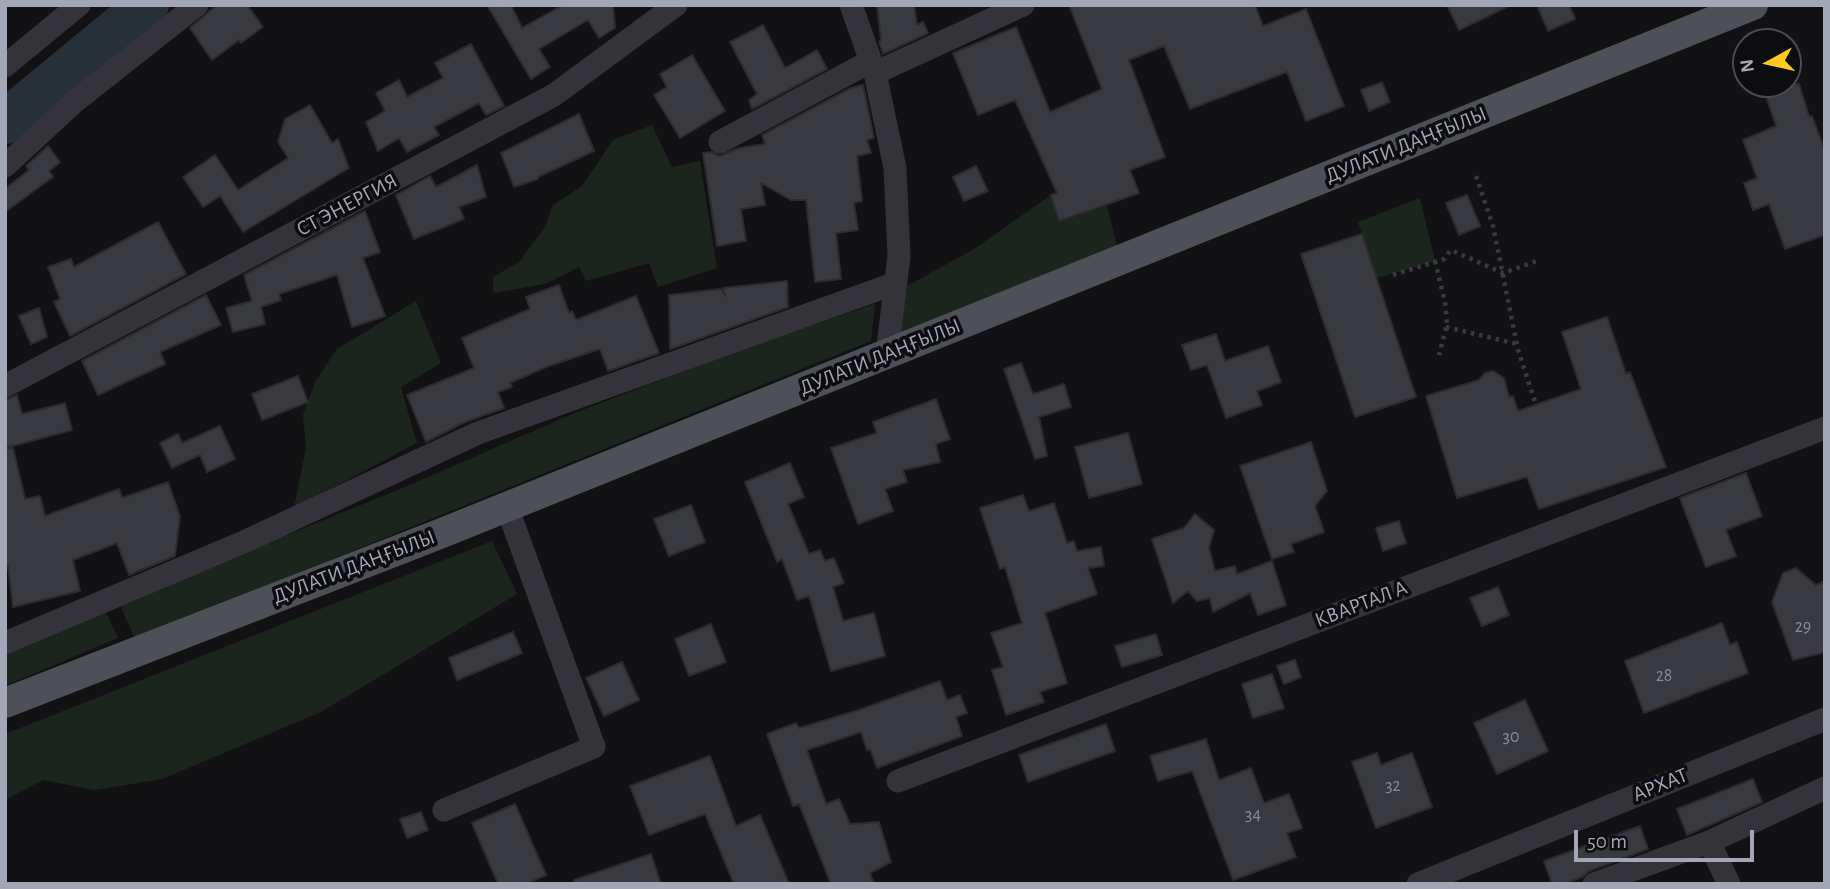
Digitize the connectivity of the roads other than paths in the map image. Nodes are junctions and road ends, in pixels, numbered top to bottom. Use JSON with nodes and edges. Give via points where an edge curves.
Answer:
{"nodes":[{"id":1,"x":79,"y":5,"type":"edge"},
{"id":2,"x":197,"y":5,"type":"edge"},
{"id":3,"x":676,"y":5,"type":"edge"},
{"id":4,"x":852,"y":5,"type":"edge"},
{"id":5,"x":1023,"y":5,"type":"edge"},
{"id":6,"x":1753,"y":5,"type":"edge"},
{"id":7,"x":5,"y":66,"type":"edge"},
{"id":8,"x":873,"y":67,"type":"junction"},
{"id":9,"x":720,"y":142,"type":"dead end"},
{"id":10,"x":5,"y":166,"type":"edge"},
{"id":11,"x":896,"y":284,"type":"junction"},
{"id":12,"x":887,"y":354,"type":"junction"},
{"id":13,"x":5,"y":386,"type":"edge"},
{"id":14,"x":1825,"y":428,"type":"edge"},
{"id":15,"x":508,"y":507,"type":"junction"},
{"id":16,"x":5,"y":643,"type":"edge"},
{"id":17,"x":5,"y":703,"type":"edge"},
{"id":18,"x":1825,"y":719,"type":"edge"},
{"id":19,"x":898,"y":781,"type":"dead end"},
{"id":20,"x":1825,"y":788,"type":"edge"},
{"id":21,"x":444,"y":810,"type":"dead end"},
{"id":22,"x":1709,"y":842,"type":"junction"},
{"id":23,"x":1418,"y":884,"type":"edge"},
{"id":24,"x":1594,"y":884,"type":"edge"},
{"id":25,"x":1729,"y":884,"type":"edge"}],
"edges":[{"from":1,"to":7,"type":"street"},
{"from":2,"to":10,"type":"street","via":[[74,103]]},
{"from":3,"to":13,"type":"street","name":"СТ ЭНЕРГИЯ","via":[[554,95]]},
{"from":4,"to":8,"type":"street"},
{"from":5,"to":8,"type":"street"},
{"from":6,"to":12,"type":"main road","name":"ДУЛАТИ ДАҢҒЫЛЫ"},
{"from":8,"to":9,"type":"street"},
{"from":8,"to":11,"type":"street","via":[[895,168]]},
{"from":11,"to":12,"type":"street"},
{"from":11,"to":16,"type":"street","via":[[478,433],[246,541]]},
{"from":12,"to":15,"type":"main road","name":"ДУЛАТИ ДАҢҒЫЛЫ"},
{"from":14,"to":19,"type":"street","name":"КВАРТАЛ А"},
{"from":15,"to":17,"type":"main road","name":"ДУЛАТИ ДАҢҒЫЛЫ"},
{"from":15,"to":21,"type":"street","via":[[594,747]]},
{"from":18,"to":23,"type":"street","name":"АРХАТ"},
{"from":20,"to":22,"type":"street"},
{"from":22,"to":24,"type":"street"},
{"from":22,"to":25,"type":"street"}]}
